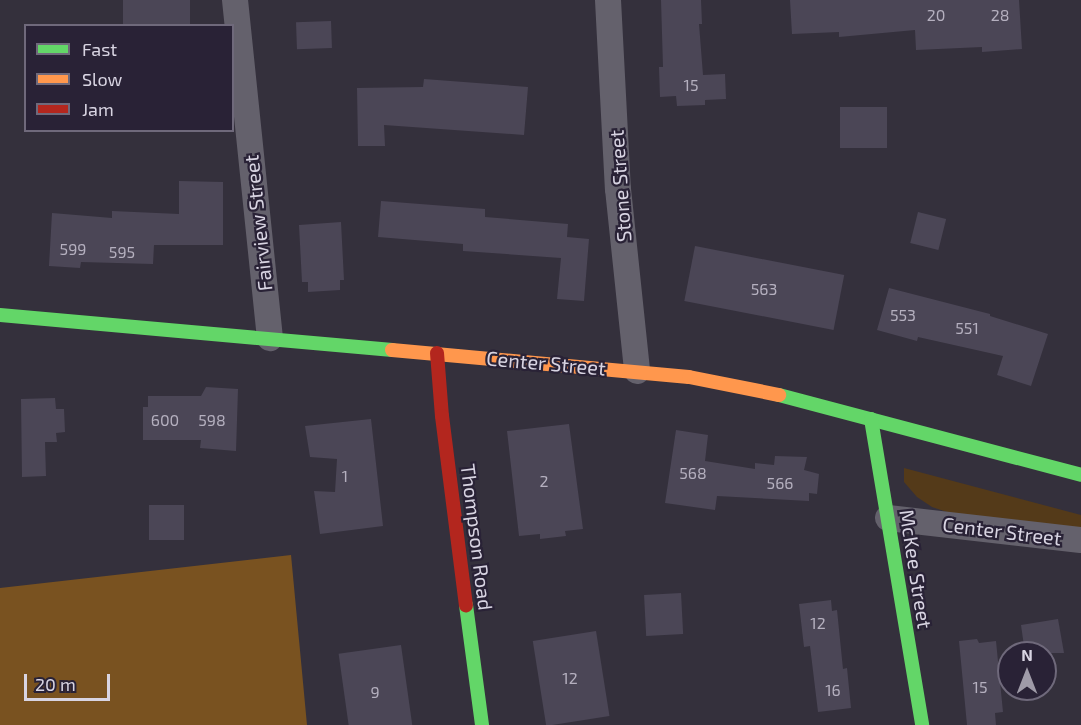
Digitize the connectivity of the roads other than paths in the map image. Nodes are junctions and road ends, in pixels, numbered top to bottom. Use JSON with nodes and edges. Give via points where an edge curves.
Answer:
{"nodes":[{"id":1,"x":235,"y":0,"type":"edge"},
{"id":2,"x":608,"y":0,"type":"edge"},
{"id":3,"x":0,"y":315,"type":"edge"},
{"id":4,"x":270,"y":338,"type":"junction"},
{"id":5,"x":437,"y":353,"type":"junction"},
{"id":6,"x":637,"y":371,"type":"junction"},
{"id":7,"x":871,"y":419,"type":"junction"},
{"id":8,"x":1081,"y":475,"type":"edge"},
{"id":9,"x":888,"y":518,"type":"junction"},
{"id":10,"x":1081,"y":540,"type":"edge"},
{"id":11,"x":482,"y":725,"type":"edge"},
{"id":12,"x":922,"y":725,"type":"edge"}],
"edges":[{"from":1,"to":4,"type":"street","name":"Fairview Street"},
{"from":2,"to":6,"type":"street","name":"Stone Street","via":[[618,189]]},
{"from":3,"to":4,"type":"main road","name":"Center Street"},
{"from":4,"to":5,"type":"main road","name":"Center Street"},
{"from":5,"to":6,"type":"main road","name":"Center Street"},
{"from":5,"to":11,"type":"main road","name":"Thompson Road","via":[[443,428]]},
{"from":6,"to":7,"type":"main road","name":"Center Street","via":[[736,385]]},
{"from":7,"to":8,"type":"main road","name":"Center Street"},
{"from":7,"to":9,"type":"main road","name":"McKee Street"},
{"from":9,"to":10,"type":"street","name":"Center Street"},
{"from":9,"to":12,"type":"main road","name":"McKee Street"}]}
